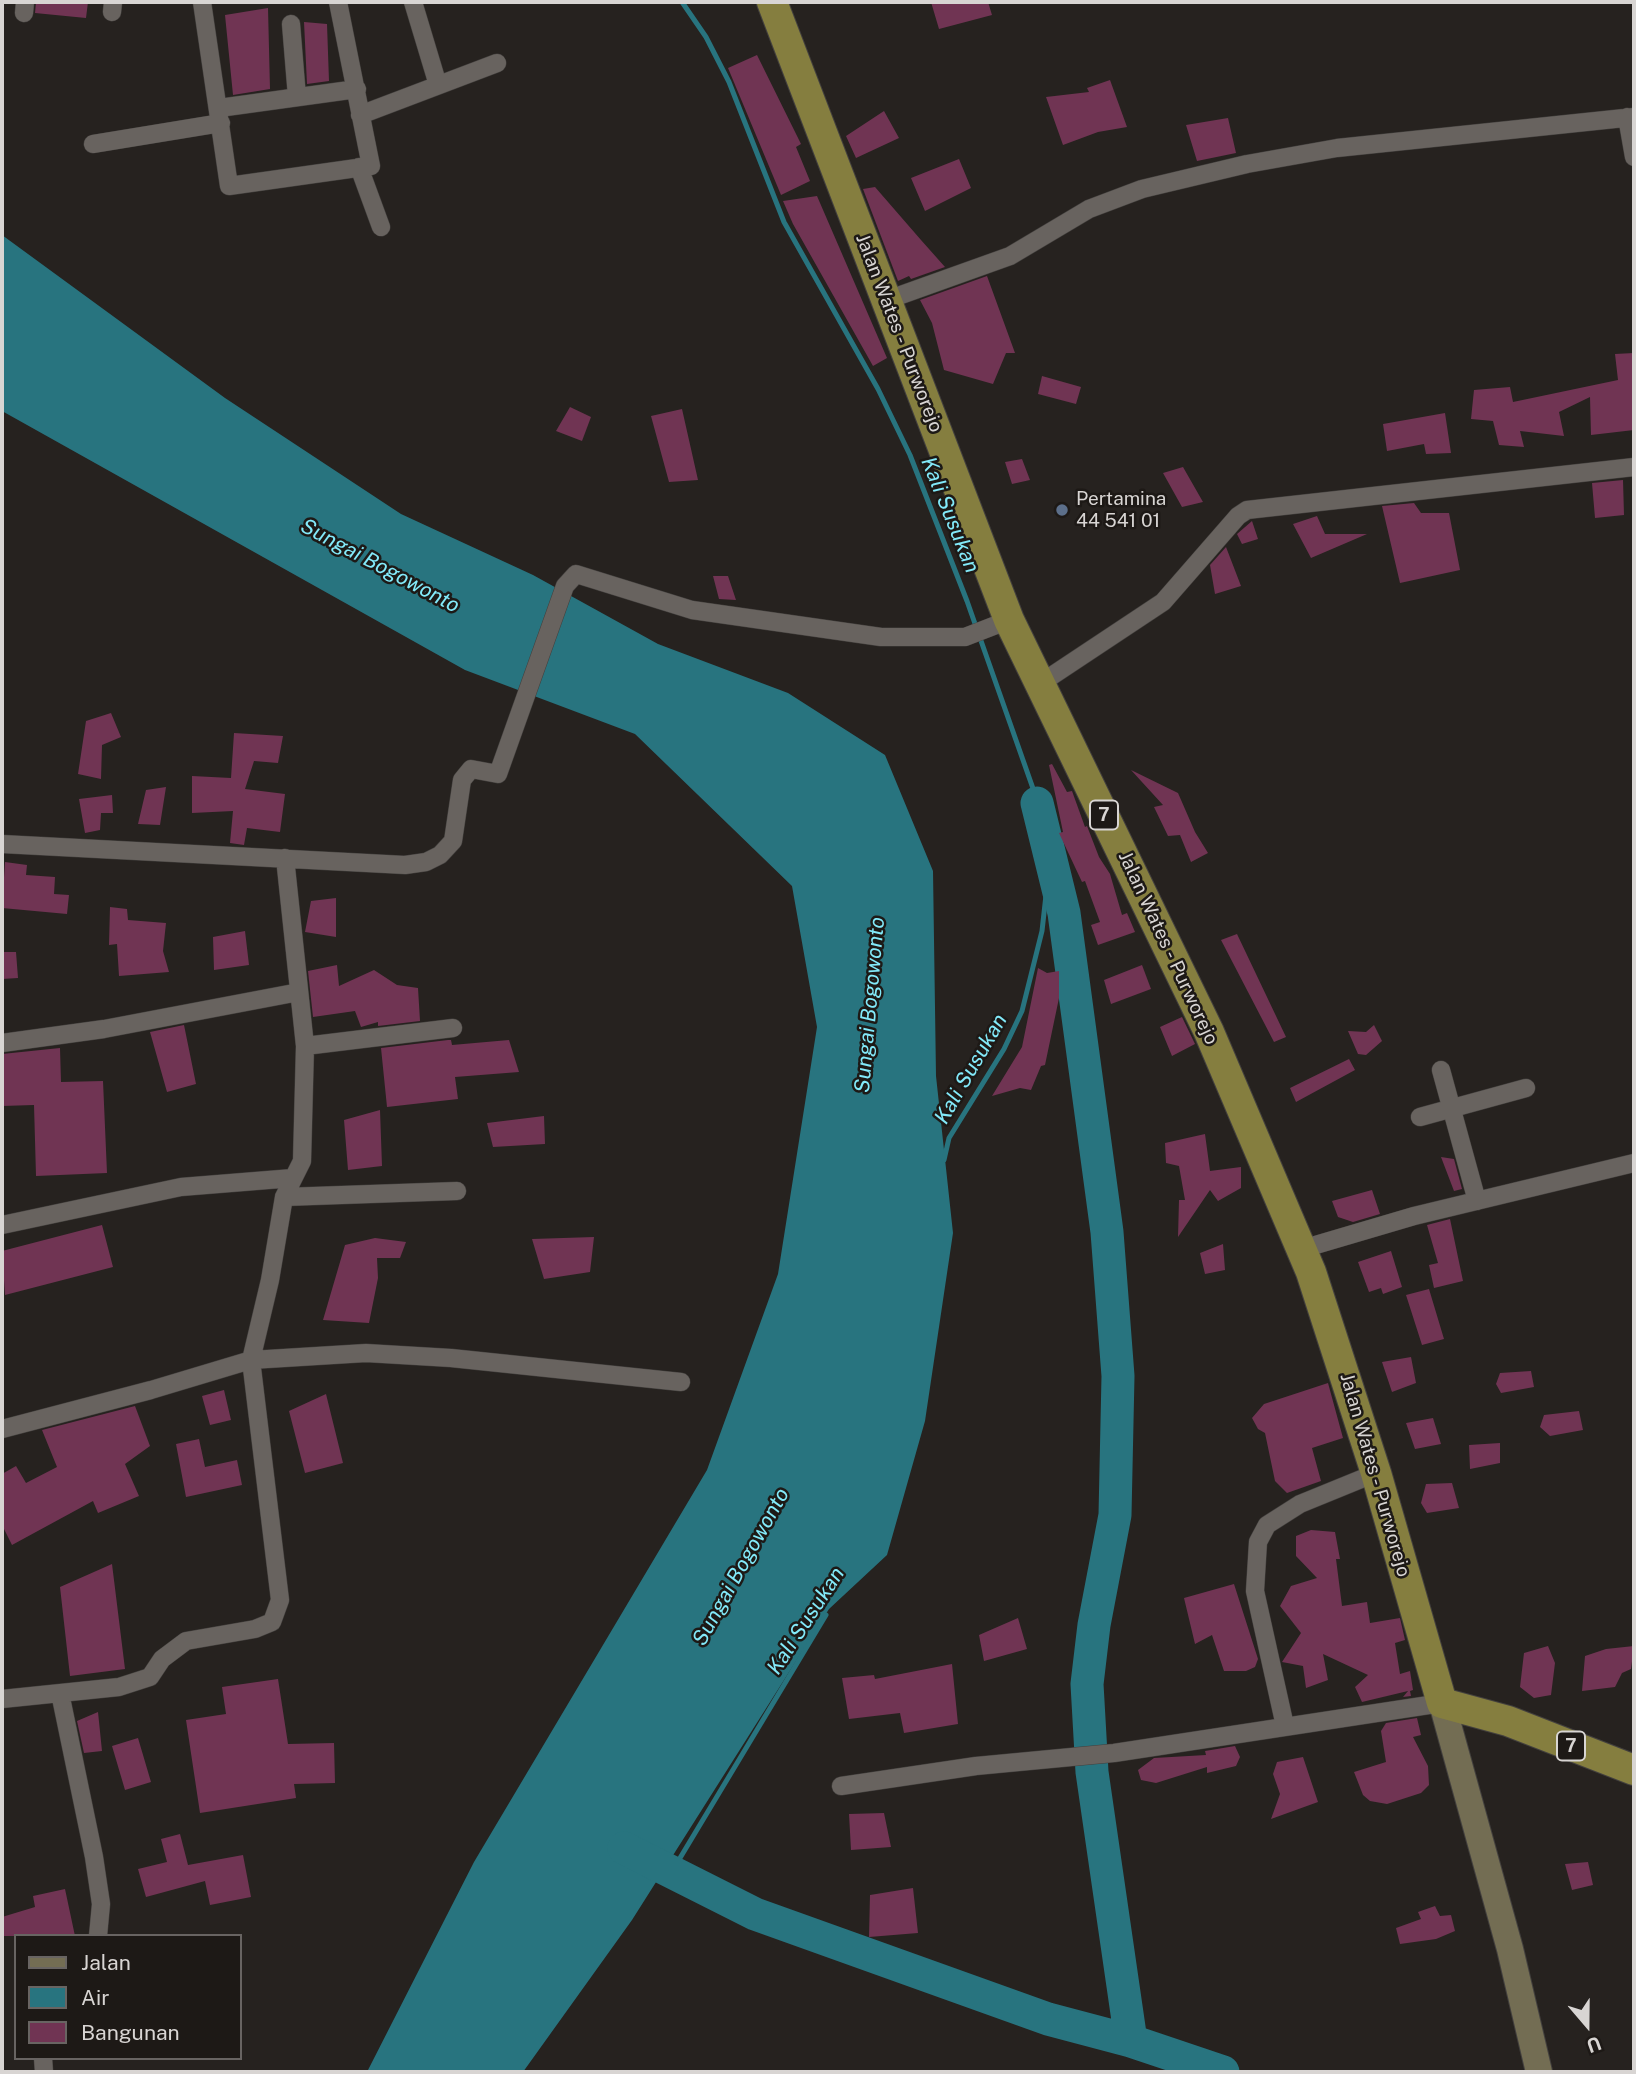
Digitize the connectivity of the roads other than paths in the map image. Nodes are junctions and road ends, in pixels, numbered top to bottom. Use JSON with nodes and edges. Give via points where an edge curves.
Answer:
{"nodes":[{"id":1,"x":202,"y":2,"type":"edge"},
{"id":2,"x":338,"y":2,"type":"edge"},
{"id":3,"x":413,"y":2,"type":"edge"},
{"id":4,"x":772,"y":2,"type":"edge"},
{"id":5,"x":291,"y":24,"type":"dead end"},
{"id":6,"x":497,"y":63,"type":"dead end"},
{"id":7,"x":438,"y":86,"type":"junction"},
{"id":8,"x":357,"y":89,"type":"junction"},
{"id":9,"x":297,"y":97,"type":"junction"},
{"id":10,"x":360,"y":115,"type":"junction"},
{"id":11,"x":220,"y":116,"type":"junction"},
{"id":12,"x":1631,"y":117,"type":"edge"},
{"id":13,"x":93,"y":144,"type":"dead end"},
{"id":14,"x":1634,"y":157,"type":"edge"},
{"id":15,"x":359,"y":167,"type":"junction"},
{"id":16,"x":381,"y":227,"type":"dead end"},
{"id":17,"x":887,"y":300,"type":"junction"},
{"id":18,"x":1634,"y":467,"type":"edge"},
{"id":19,"x":1001,"y":623,"type":"junction"},
{"id":20,"x":1038,"y":685,"type":"junction"},
{"id":21,"x":2,"y":844,"type":"edge"},
{"id":22,"x":285,"y":858,"type":"junction"},
{"id":23,"x":299,"y":992,"type":"junction"},
{"id":24,"x":453,"y":1028,"type":"dead end"},
{"id":25,"x":2,"y":1043,"type":"edge"},
{"id":26,"x":305,"y":1046,"type":"junction"},
{"id":27,"x":1441,"y":1070,"type":"dead end"},
{"id":28,"x":1526,"y":1088,"type":"dead end"},
{"id":29,"x":1452,"y":1108,"type":"junction"},
{"id":30,"x":1420,"y":1117,"type":"dead end"},
{"id":31,"x":1634,"y":1163,"type":"edge"},
{"id":32,"x":293,"y":1178,"type":"junction"},
{"id":33,"x":457,"y":1191,"type":"dead end"},
{"id":34,"x":284,"y":1197,"type":"junction"},
{"id":35,"x":1477,"y":1201,"type":"junction"},
{"id":36,"x":2,"y":1225,"type":"edge"},
{"id":37,"x":1302,"y":1249,"type":"junction"},
{"id":38,"x":251,"y":1360,"type":"junction"},
{"id":39,"x":681,"y":1382,"type":"dead end"},
{"id":40,"x":2,"y":1429,"type":"edge"},
{"id":41,"x":1376,"y":1473,"type":"junction"},
{"id":42,"x":60,"y":1693,"type":"junction"},
{"id":43,"x":2,"y":1699,"type":"edge"},
{"id":44,"x":1442,"y":1703,"type":"junction"},
{"id":45,"x":1285,"y":1726,"type":"junction"},
{"id":46,"x":1634,"y":1770,"type":"edge"},
{"id":47,"x":841,"y":1786,"type":"dead end"},
{"id":48,"x":98,"y":1934,"type":"edge"},
{"id":49,"x":1539,"y":2072,"type":"edge"}],
"edges":[{"from":1,"to":11,"type":"street"},
{"from":2,"to":8,"type":"street"},
{"from":3,"to":7,"type":"street"},
{"from":4,"to":17,"type":"highway","name":"Jalan Wates - Purworejo","number":"7"},
{"from":5,"to":9,"type":"street"},
{"from":6,"to":7,"type":"street"},
{"from":7,"to":10,"type":"street"},
{"from":8,"to":9,"type":"street"},
{"from":8,"to":10,"type":"street"},
{"from":9,"to":11,"type":"street"},
{"from":10,"to":15,"type":"street","via":[[371,166]]},
{"from":11,"to":13,"type":"street"},
{"from":11,"to":15,"type":"street","via":[[229,187]]},
{"from":12,"to":14,"type":"street"},
{"from":12,"to":17,"type":"street","via":[[1337,148],[1142,189],[1089,209],[1010,256]]},
{"from":15,"to":16,"type":"street"},
{"from":17,"to":19,"type":"highway","name":"Jalan Wates - Purworejo","number":"7"},
{"from":18,"to":20,"type":"street","via":[[1247,510],[1163,602]]},
{"from":19,"to":20,"type":"highway","name":"Jalan Wates - Purworejo","number":"7"},
{"from":19,"to":22,"type":"street","via":[[965,637],[881,637],[692,610],[580,573],[565,586],[498,774],[471,769],[462,780],[453,841],[440,855],[405,865]]},
{"from":20,"to":37,"type":"highway","name":"Jalan Wates - Purworejo","number":"7","via":[[1209,1032]]},
{"from":21,"to":22,"type":"street"},
{"from":22,"to":23,"type":"street"},
{"from":23,"to":25,"type":"street"},
{"from":23,"to":26,"type":"street"},
{"from":24,"to":26,"type":"street"},
{"from":26,"to":32,"type":"street","via":[[302,1161]]},
{"from":27,"to":29,"type":"street"},
{"from":28,"to":29,"type":"street"},
{"from":29,"to":30,"type":"street"},
{"from":29,"to":35,"type":"street"},
{"from":31,"to":35,"type":"street"},
{"from":32,"to":34,"type":"street"},
{"from":32,"to":36,"type":"street","via":[[181,1187]]},
{"from":33,"to":34,"type":"street"},
{"from":34,"to":38,"type":"street"},
{"from":35,"to":37,"type":"street"},
{"from":37,"to":41,"type":"highway","name":"Jalan Wates - Purworejo","number":"7"},
{"from":38,"to":39,"type":"street","via":[[366,1353]]},
{"from":38,"to":40,"type":"street"},
{"from":38,"to":42,"type":"street","via":[[280,1600],[272,1622],[186,1641],[162,1659],[150,1677],[139,1681]]},
{"from":41,"to":44,"type":"highway","name":"Jalan Wates - Purworejo","number":"7"},
{"from":41,"to":45,"type":"street","via":[[1300,1504],[1267,1525],[1258,1542],[1255,1591]]},
{"from":42,"to":43,"type":"street"},
{"from":42,"to":48,"type":"street","via":[[102,1904]]},
{"from":44,"to":45,"type":"street"},
{"from":44,"to":46,"type":"highway","number":"7","via":[[1508,1721]]},
{"from":44,"to":49,"type":"main road"},
{"from":45,"to":47,"type":"street","via":[[1114,1753]]}]}
